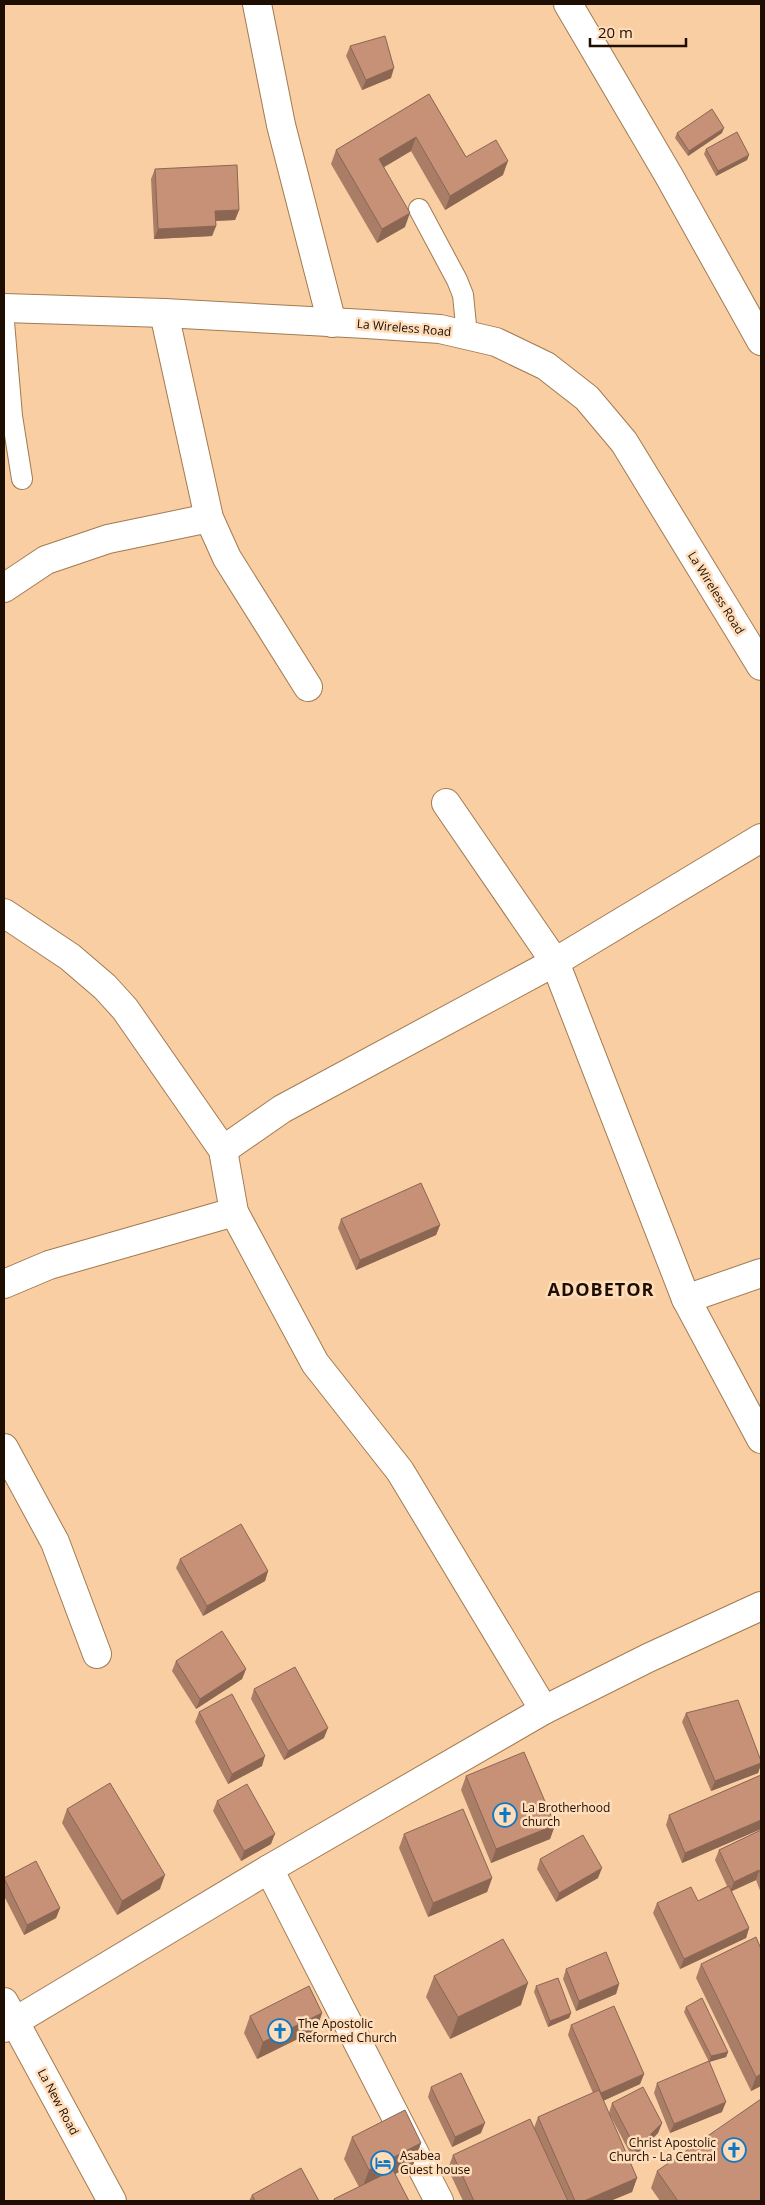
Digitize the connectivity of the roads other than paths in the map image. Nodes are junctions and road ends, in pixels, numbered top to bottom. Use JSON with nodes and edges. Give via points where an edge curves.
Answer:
{"nodes":[{"id":1,"x":257,"y":4,"type":"edge"},
{"id":2,"x":568,"y":4,"type":"edge"},
{"id":3,"x":419,"y":210,"type":"dead end"},
{"id":4,"x":4,"y":308,"type":"edge"},
{"id":5,"x":164,"y":313,"type":"junction"},
{"id":6,"x":4,"y":322,"type":"edge"},
{"id":7,"x":332,"y":323,"type":"junction"},
{"id":8,"x":467,"y":336,"type":"junction"},
{"id":9,"x":761,"y":341,"type":"edge"},
{"id":10,"x":22,"y":480,"type":"dead end"},
{"id":11,"x":209,"y":518,"type":"junction"},
{"id":12,"x":4,"y":588,"type":"edge"},
{"id":13,"x":761,"y":666,"type":"edge"},
{"id":14,"x":308,"y":687,"type":"dead end"},
{"id":15,"x":446,"y":803,"type":"dead end"},
{"id":16,"x":761,"y":838,"type":"edge"},
{"id":17,"x":4,"y":913,"type":"edge"},
{"id":18,"x":555,"y":962,"type":"junction"},
{"id":19,"x":223,"y":1150,"type":"junction"},
{"id":20,"x":234,"y":1212,"type":"junction"},
{"id":21,"x":761,"y":1273,"type":"edge"},
{"id":22,"x":4,"y":1284,"type":"edge"},
{"id":23,"x":686,"y":1299,"type":"junction"},
{"id":24,"x":761,"y":1439,"type":"edge"},
{"id":25,"x":4,"y":1448,"type":"edge"},
{"id":26,"x":761,"y":1606,"type":"edge"},
{"id":27,"x":97,"y":1654,"type":"dead end"},
{"id":28,"x":544,"y":1710,"type":"junction"},
{"id":29,"x":269,"y":1869,"type":"junction"},
{"id":30,"x":7,"y":2018,"type":"edge"},
{"id":31,"x":112,"y":2201,"type":"edge"},
{"id":32,"x":439,"y":2201,"type":"edge"}],
"edges":[{"from":1,"to":7,"type":"street","via":[[281,125]]},
{"from":2,"to":9,"type":"street"},
{"from":3,"to":8,"type":"lane","via":[[463,295]]},
{"from":4,"to":5,"type":"street","name":"La Wireless Road"},
{"from":5,"to":7,"type":"street","name":"La Wireless Road"},
{"from":5,"to":11,"type":"street"},
{"from":6,"to":10,"type":"lane","via":[[12,416]]},
{"from":7,"to":8,"type":"street","name":"La Wireless Road","via":[[440,329]]},
{"from":8,"to":13,"type":"street","name":"La Wireless Road","via":[[496,342],[546,366],[587,398],[624,442]]},
{"from":11,"to":12,"type":"street","via":[[108,538],[46,560]]},
{"from":11,"to":14,"type":"street","via":[[227,558]]},
{"from":15,"to":18,"type":"street"},
{"from":16,"to":18,"type":"street"},
{"from":17,"to":19,"type":"street","via":[[70,956],[105,987],[125,1009]]},
{"from":18,"to":19,"type":"street","via":[[282,1109]]},
{"from":18,"to":23,"type":"street"},
{"from":19,"to":20,"type":"street"},
{"from":20,"to":22,"type":"street","via":[[49,1265]]},
{"from":20,"to":28,"type":"street","via":[[315,1363],[400,1471]]},
{"from":21,"to":23,"type":"street"},
{"from":23,"to":24,"type":"street"},
{"from":25,"to":27,"type":"street","via":[[55,1542]]},
{"from":26,"to":28,"type":"street"},
{"from":28,"to":29,"type":"street"},
{"from":29,"to":30,"type":"street"},
{"from":29,"to":32,"type":"street"},
{"from":30,"to":31,"type":"street","name":"La New Road"}]}
